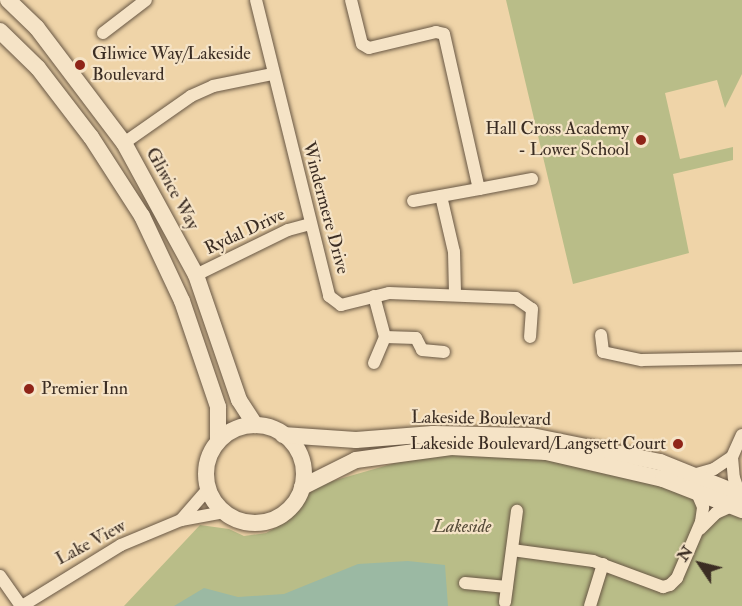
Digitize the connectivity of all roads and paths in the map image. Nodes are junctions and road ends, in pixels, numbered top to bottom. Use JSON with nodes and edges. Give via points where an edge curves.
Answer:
{"nodes":[{"id":1,"x":146,"y":0,"type":"edge"},
{"id":2,"x":256,"y":0,"type":"edge"},
{"id":3,"x":351,"y":0,"type":"edge"},
{"id":4,"x":8,"y":3,"type":"edge"},
{"id":5,"x":0,"y":31,"type":"edge"},
{"id":6,"x":103,"y":33,"type":"dead end"},
{"id":7,"x":272,"y":74,"type":"junction"},
{"id":8,"x":124,"y":143,"type":"junction"},
{"id":9,"x":532,"y":179,"type":"dead end"},
{"id":10,"x":480,"y":189,"type":"junction"},
{"id":11,"x":441,"y":196,"type":"junction"},
{"id":12,"x":413,"y":201,"type":"dead end"},
{"id":13,"x":310,"y":224,"type":"junction"},
{"id":14,"x":196,"y":275,"type":"junction"},
{"id":15,"x":455,"y":293,"type":"junction"},
{"id":16,"x":374,"y":296,"type":"junction"},
{"id":17,"x":602,"y":335,"type":"dead end"},
{"id":18,"x":385,"y":337,"type":"junction"},
{"id":19,"x":530,"y":337,"type":"dead end"},
{"id":20,"x":444,"y":352,"type":"dead end"},
{"id":21,"x":742,"y":358,"type":"edge"},
{"id":22,"x":374,"y":363,"type":"dead end"},
{"id":23,"x":255,"y":425,"type":"junction"},
{"id":24,"x":283,"y":435,"type":"junction"},
{"id":25,"x":742,"y":435,"type":"edge"},
{"id":26,"x":219,"y":441,"type":"junction"},
{"id":27,"x":732,"y":457,"type":"junction"},
{"id":28,"x":693,"y":475,"type":"junction"},
{"id":29,"x":302,"y":487,"type":"junction"},
{"id":30,"x":207,"y":490,"type":"junction"},
{"id":31,"x":697,"y":493,"type":"junction"},
{"id":32,"x":739,"y":502,"type":"edge"},
{"id":33,"x":517,"y":511,"type":"dead end"},
{"id":34,"x":224,"y":512,"type":"junction"},
{"id":35,"x":181,"y":520,"type":"junction"},
{"id":36,"x":698,"y":532,"type":"junction"},
{"id":37,"x":512,"y":550,"type":"junction"},
{"id":38,"x":603,"y":564,"type":"junction"},
{"id":39,"x":0,"y":576,"type":"edge"},
{"id":40,"x":465,"y":583,"type":"dead end"},
{"id":41,"x":507,"y":587,"type":"junction"},
{"id":42,"x":505,"y":602,"type":"dead end"},
{"id":43,"x":22,"y":606,"type":"edge"},
{"id":44,"x":590,"y":606,"type":"edge"}],
"edges":[{"from":1,"to":6,"type":"street"},
{"from":2,"to":7,"type":"street","name":"Windermere Drive"},
{"from":3,"to":10,"type":"street","via":[[362,44],[369,48],[436,32],[444,34]]},
{"from":4,"to":8,"type":"street","name":"Gliwice Way","via":[[37,28]]},
{"from":5,"to":26,"type":"street","via":[[38,68],[78,120],[142,216],[182,301],[218,406]]},
{"from":7,"to":8,"type":"street","via":[[213,86],[191,96]]},
{"from":7,"to":13,"type":"street","name":"Windermere Drive"},
{"from":8,"to":14,"type":"street","name":"Gliwice Way"},
{"from":9,"to":10,"type":"street"},
{"from":10,"to":11,"type":"street"},
{"from":11,"to":12,"type":"street"},
{"from":11,"to":15,"type":"street","via":[[454,252]]},
{"from":13,"to":14,"type":"street","name":"Rydal Drive","via":[[288,230]]},
{"from":13,"to":16,"type":"street","name":"Windermere Drive","via":[[329,296],[341,305]]},
{"from":14,"to":23,"type":"street","name":"Gliwice Way","via":[[239,400]]},
{"from":15,"to":16,"type":"street","name":"Windermere Drive"},
{"from":15,"to":19,"type":"street","name":"Windermere Drive","via":[[525,301],[532,309]]},
{"from":16,"to":18,"type":"street"},
{"from":17,"to":21,"type":"street","via":[[603,352],[642,360]]},
{"from":18,"to":20,"type":"street","via":[[416,338],[422,350]]},
{"from":18,"to":22,"type":"street"},
{"from":23,"to":24,"type":"street"},
{"from":23,"to":26,"type":"street","via":[[232,430]]},
{"from":24,"to":28,"type":"street","name":"Lakeside Boulevard","via":[[356,440],[433,434],[532,436],[649,459]]},
{"from":24,"to":29,"type":"street","via":[[298,451],[304,467]]},
{"from":25,"to":27,"type":"street"},
{"from":26,"to":30,"type":"street","via":[[207,463]]},
{"from":27,"to":28,"type":"street","via":[[714,469]]},
{"from":27,"to":32,"type":"street"},
{"from":28,"to":32,"type":"street","name":"Lakeside Boulevard"},
{"from":29,"to":31,"type":"street","name":"Lakeside Boulevard","via":[[356,460],[451,447],[546,452],[655,477]]},
{"from":29,"to":34,"type":"street","via":[[295,502],[279,517],[262,523],[243,522]]},
{"from":30,"to":34,"type":"street"},
{"from":30,"to":35,"type":"street","name":"Lake View"},
{"from":31,"to":32,"type":"street","name":"Lakeside Boulevard"},
{"from":31,"to":36,"type":"street","via":[[703,507]]},
{"from":32,"to":36,"type":"street","via":[[714,515]]},
{"from":33,"to":37,"type":"street"},
{"from":34,"to":35,"type":"street","name":"Lake View"},
{"from":35,"to":43,"type":"street","name":"Lake View","via":[[118,547]]},
{"from":36,"to":38,"type":"street","via":[[670,585],[663,588]]},
{"from":37,"to":38,"type":"street"},
{"from":37,"to":41,"type":"street"},
{"from":38,"to":44,"type":"street"},
{"from":39,"to":43,"type":"street"},
{"from":40,"to":41,"type":"street"},
{"from":41,"to":42,"type":"street"}]}
